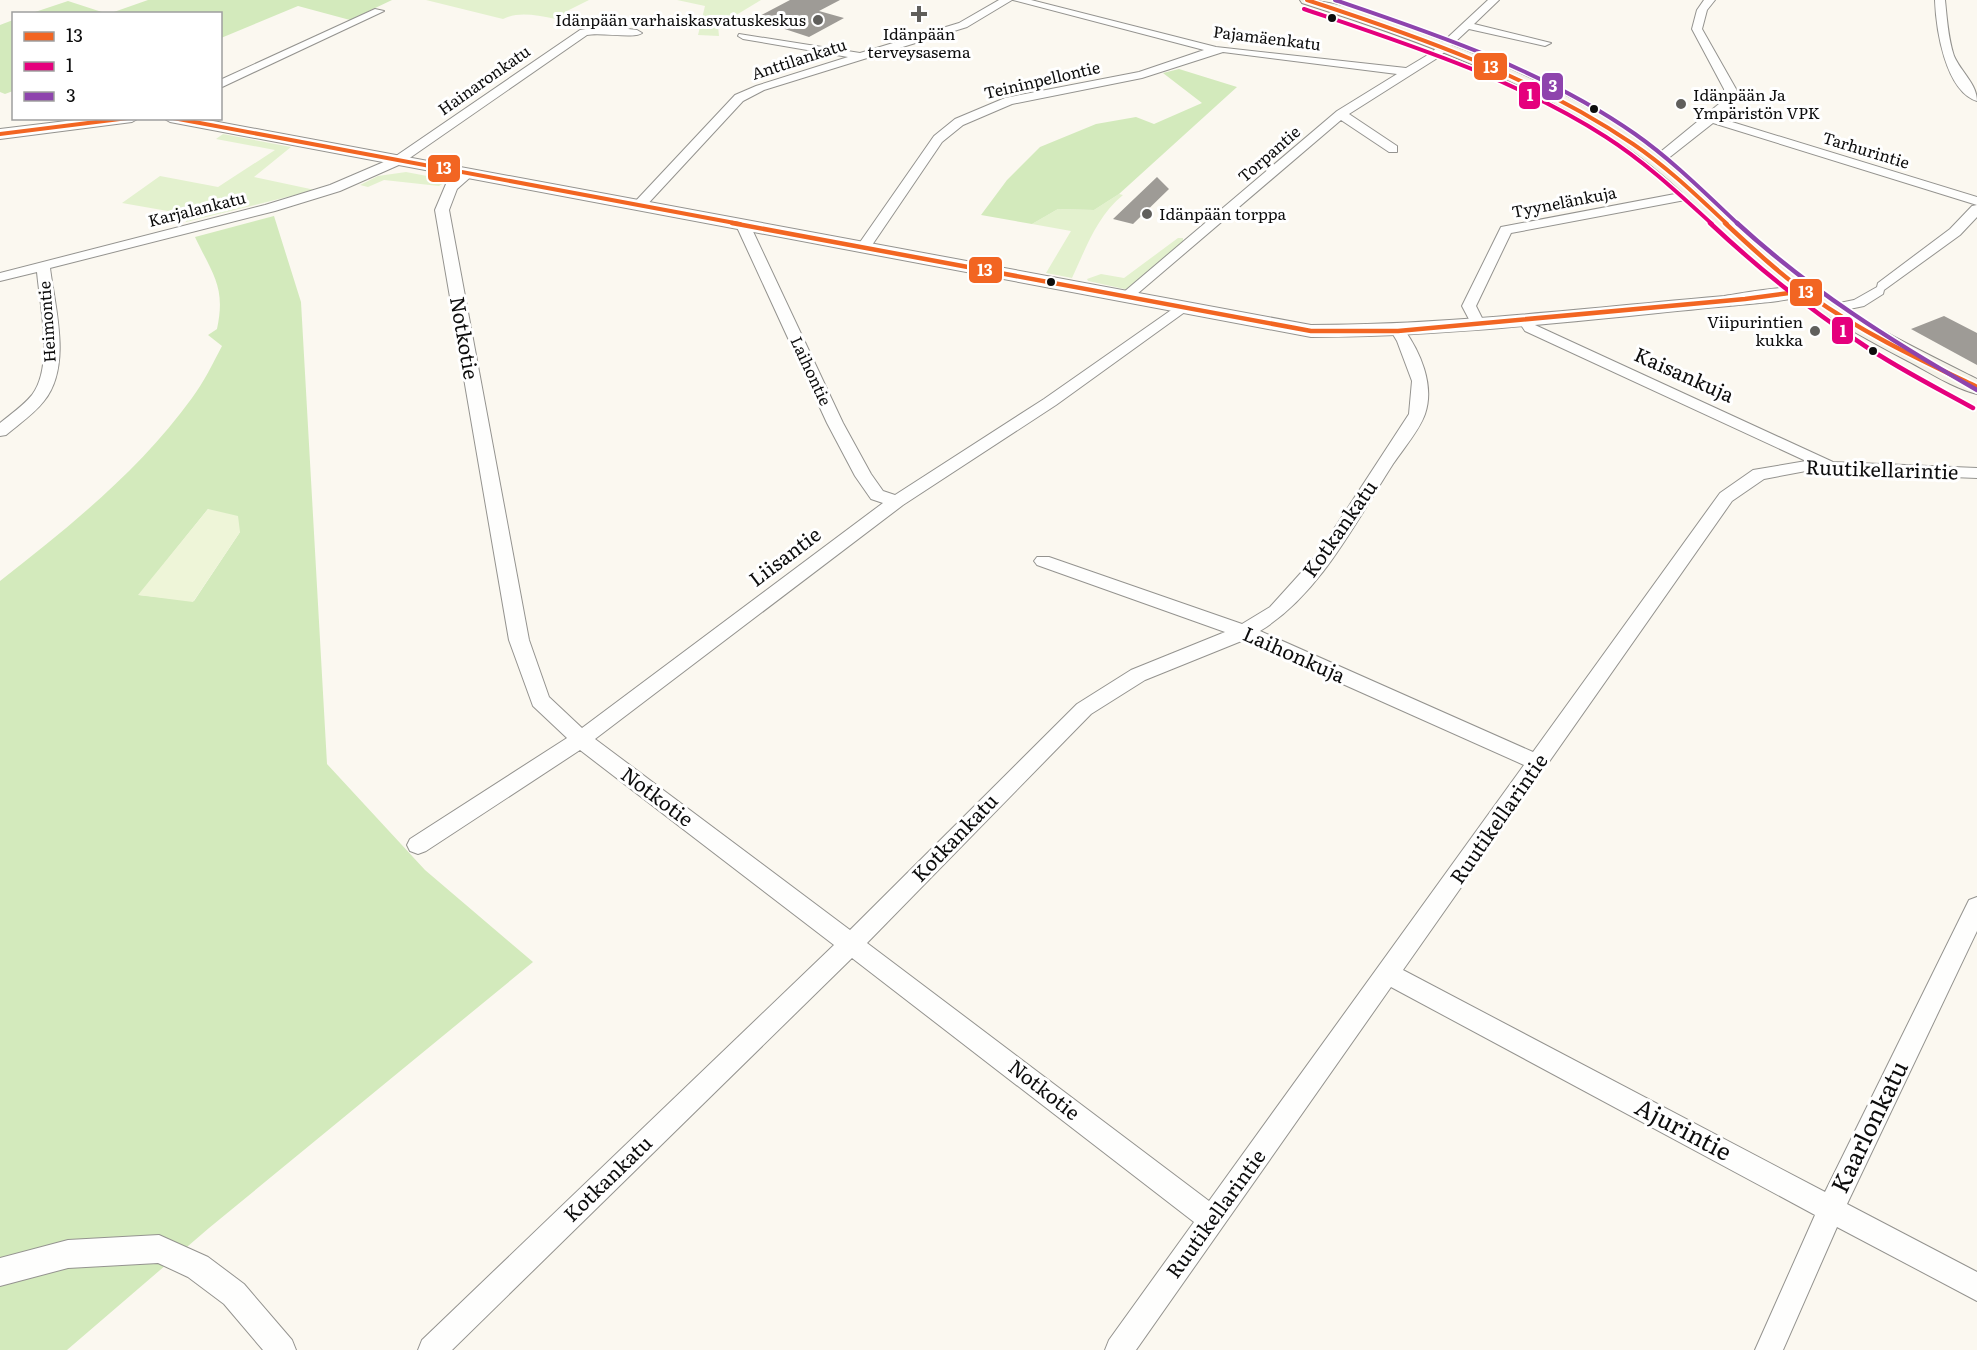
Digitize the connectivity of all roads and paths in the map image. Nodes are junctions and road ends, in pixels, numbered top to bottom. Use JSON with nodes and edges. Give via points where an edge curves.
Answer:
{"nodes":[{"id":1,"x":1007,"y":0,"type":"edge"},
{"id":2,"x":1018,"y":0,"type":"edge"},
{"id":3,"x":1307,"y":0,"type":"edge"},
{"id":4,"x":1494,"y":0,"type":"edge"},
{"id":5,"x":1710,"y":0,"type":"edge"},
{"id":6,"x":1940,"y":0,"type":"edge"},
{"id":7,"x":380,"y":11,"type":"dead end"},
{"id":8,"x":1468,"y":26,"type":"junction"},
{"id":9,"x":637,"y":33,"type":"dead end"},
{"id":10,"x":743,"y":36,"type":"dead end"},
{"id":11,"x":1545,"y":43,"type":"dead end"},
{"id":12,"x":1442,"y":48,"type":"junction"},
{"id":13,"x":1216,"y":50,"type":"junction"},
{"id":14,"x":861,"y":56,"type":"junction"},
{"id":15,"x":1409,"y":72,"type":"junction"},
{"id":16,"x":222,"y":84,"type":"edge"},
{"id":17,"x":1977,"y":97,"type":"edge"},
{"id":18,"x":1341,"y":114,"type":"junction"},
{"id":19,"x":1711,"y":119,"type":"junction"},
{"id":20,"x":116,"y":120,"type":"edge"},
{"id":21,"x":181,"y":120,"type":"edge"},
{"id":22,"x":0,"y":134,"type":"edge"},
{"id":23,"x":1393,"y":149,"type":"dead end"},
{"id":24,"x":397,"y":161,"type":"junction"},
{"id":25,"x":1657,"y":161,"type":"junction"},
{"id":26,"x":468,"y":174,"type":"junction"},
{"id":27,"x":1696,"y":195,"type":"junction"},
{"id":28,"x":1977,"y":201,"type":"edge"},
{"id":29,"x":639,"y":206,"type":"junction"},
{"id":30,"x":1977,"y":209,"type":"edge"},
{"id":31,"x":742,"y":225,"type":"junction"},
{"id":32,"x":864,"y":248,"type":"junction"},
{"id":33,"x":0,"y":265,"type":"edge"},
{"id":34,"x":43,"y":265,"type":"junction"},
{"id":35,"x":22,"y":270,"type":"junction"},
{"id":36,"x":0,"y":277,"type":"edge"},
{"id":37,"x":1804,"y":291,"type":"junction"},
{"id":38,"x":1125,"y":297,"type":"junction"},
{"id":39,"x":1182,"y":309,"type":"junction"},
{"id":40,"x":1836,"y":312,"type":"junction"},
{"id":41,"x":1524,"y":320,"type":"junction"},
{"id":42,"x":1478,"y":324,"type":"junction"},
{"id":43,"x":1398,"y":331,"type":"junction"},
{"id":44,"x":1977,"y":387,"type":"edge"},
{"id":45,"x":1977,"y":400,"type":"edge"},
{"id":46,"x":0,"y":431,"type":"edge"},
{"id":47,"x":1830,"y":465,"type":"junction"},
{"id":48,"x":1977,"y":473,"type":"edge"},
{"id":49,"x":897,"y":501,"type":"junction"},
{"id":50,"x":1043,"y":561,"type":"dead end"},
{"id":51,"x":1244,"y":632,"type":"junction"},
{"id":52,"x":581,"y":739,"type":"junction"},
{"id":53,"x":1539,"y":763,"type":"junction"},
{"id":54,"x":418,"y":845,"type":"dead end"},
{"id":55,"x":1977,"y":907,"type":"edge"},
{"id":56,"x":852,"y":943,"type":"junction"},
{"id":57,"x":1389,"y":974,"type":"junction"},
{"id":58,"x":1831,"y":1209,"type":"junction"},
{"id":59,"x":1212,"y":1219,"type":"junction"},
{"id":60,"x":0,"y":1272,"type":"edge"},
{"id":61,"x":1977,"y":1287,"type":"edge"},
{"id":62,"x":282,"y":1350,"type":"edge"},
{"id":63,"x":432,"y":1350,"type":"edge"},
{"id":64,"x":1119,"y":1350,"type":"edge"},
{"id":65,"x":1769,"y":1350,"type":"edge"}],
"edges":[{"from":1,"to":14,"type":"street","name":"Anttilankatu","via":[[963,25]]},
{"from":2,"to":13,"type":"street","name":"Pajamäenkatu"},
{"from":3,"to":12,"type":"main road"},
{"from":4,"to":8,"type":"street","name":"Torpantie"},
{"from":5,"to":19,"type":"street","via":[[1702,10],[1697,29],[1730,89],[1731,100]]},
{"from":6,"to":17,"type":"street","via":[[1941,37],[1949,62]]},
{"from":7,"to":16,"type":"street"},
{"from":8,"to":11,"type":"street"},
{"from":8,"to":12,"type":"street","name":"Torpantie"},
{"from":9,"to":24,"type":"street","name":"Hainaronkatu","via":[[592,29],[563,45]]},
{"from":10,"to":14,"type":"street"},
{"from":12,"to":15,"type":"street","name":"Torpantie"},
{"from":12,"to":25,"type":"main road","via":[[1559,100]]},
{"from":13,"to":15,"type":"street","name":"Pajamäenkatu"},
{"from":13,"to":32,"type":"street","name":"Teininpellontie","via":[[1142,75],[1009,101],[959,122],[938,139]]},
{"from":14,"to":29,"type":"street","name":"Anttilankatu","via":[[739,98]]},
{"from":15,"to":18,"type":"street","name":"Torpantie"},
{"from":18,"to":23,"type":"street"},
{"from":18,"to":38,"type":"street","name":"Torpantie"},
{"from":19,"to":25,"type":"street"},
{"from":19,"to":28,"type":"street","name":"Tarhurintie"},
{"from":20,"to":22,"type":"street"},
{"from":21,"to":24,"type":"street"},
{"from":24,"to":26,"type":"street"},
{"from":24,"to":34,"type":"street","name":"Karjalankatu","via":[[335,188],[270,208]]},
{"from":25,"to":27,"type":"main road"},
{"from":26,"to":29,"type":"street"},
{"from":26,"to":52,"type":"street","name":"Notkotie","via":[[451,188],[442,210],[519,640],[540,701]]},
{"from":27,"to":37,"type":"main road"},
{"from":27,"to":42,"type":"street","name":"Tyynelänkuja","via":[[1506,230],[1469,306]]},
{"from":29,"to":31,"type":"street"},
{"from":30,"to":40,"type":"street","via":[[1955,232],[1881,289]]},
{"from":31,"to":32,"type":"street"},
{"from":31,"to":49,"type":"street","name":"Laihontie","via":[[863,476],[877,495]]},
{"from":32,"to":38,"type":"street"},
{"from":33,"to":35,"type":"street"},
{"from":34,"to":35,"type":"street","name":"Karjalankatu"},
{"from":34,"to":46,"type":"street","name":"Heimontie","via":[[50,375],[40,396]]},
{"from":35,"to":36,"type":"street","name":"Karjalankatu"},
{"from":37,"to":40,"type":"main road"},
{"from":37,"to":41,"type":"street"},
{"from":38,"to":39,"type":"street"},
{"from":39,"to":43,"type":"street","via":[[1311,331]]},
{"from":39,"to":49,"type":"street","name":"Liisantie","via":[[1050,402]]},
{"from":40,"to":44,"type":"main road"},
{"from":40,"to":45,"type":"main road","via":[[1872,340]]},
{"from":41,"to":42,"type":"street"},
{"from":41,"to":47,"type":"street","name":"Kaisankuja","via":[[1530,328]]},
{"from":42,"to":43,"type":"street"},
{"from":43,"to":51,"type":"street","name":"Kotkankatu","via":[[1406,340],[1420,381],[1417,414],[1323,559],[1276,612]]},
{"from":47,"to":48,"type":"street","name":"Ruutikellarintie"},
{"from":47,"to":53,"type":"street","name":"Ruutikellarintie","via":[[1760,474],[1726,497]]},
{"from":49,"to":52,"type":"street","name":"Liisantie"},
{"from":50,"to":51,"type":"street","name":"Laihonkuja"},
{"from":51,"to":53,"type":"street","name":"Laihonkuja"},
{"from":51,"to":56,"type":"street","name":"Kotkankatu","via":[[1138,675],[1084,709]]},
{"from":52,"to":54,"type":"street","name":"Liisantie"},
{"from":52,"to":56,"type":"street","name":"Notkotie"},
{"from":53,"to":57,"type":"street","name":"Ruutikellarintie"},
{"from":55,"to":58,"type":"street","name":"Kaarlonkatu"},
{"from":56,"to":59,"type":"street","name":"Notkotie"},
{"from":56,"to":63,"type":"street","name":"Kotkankatu"},
{"from":57,"to":58,"type":"street","name":"Ajurintie"},
{"from":57,"to":59,"type":"street","name":"Ruutikellarintie"},
{"from":58,"to":61,"type":"street","name":"Ajurintie"},
{"from":58,"to":65,"type":"street","name":"Kaarlonkatu"},
{"from":59,"to":64,"type":"street","name":"Ruutikellarintie"},
{"from":60,"to":62,"type":"street","via":[[68,1254],[159,1248],[198,1267],[234,1294]]}]}
